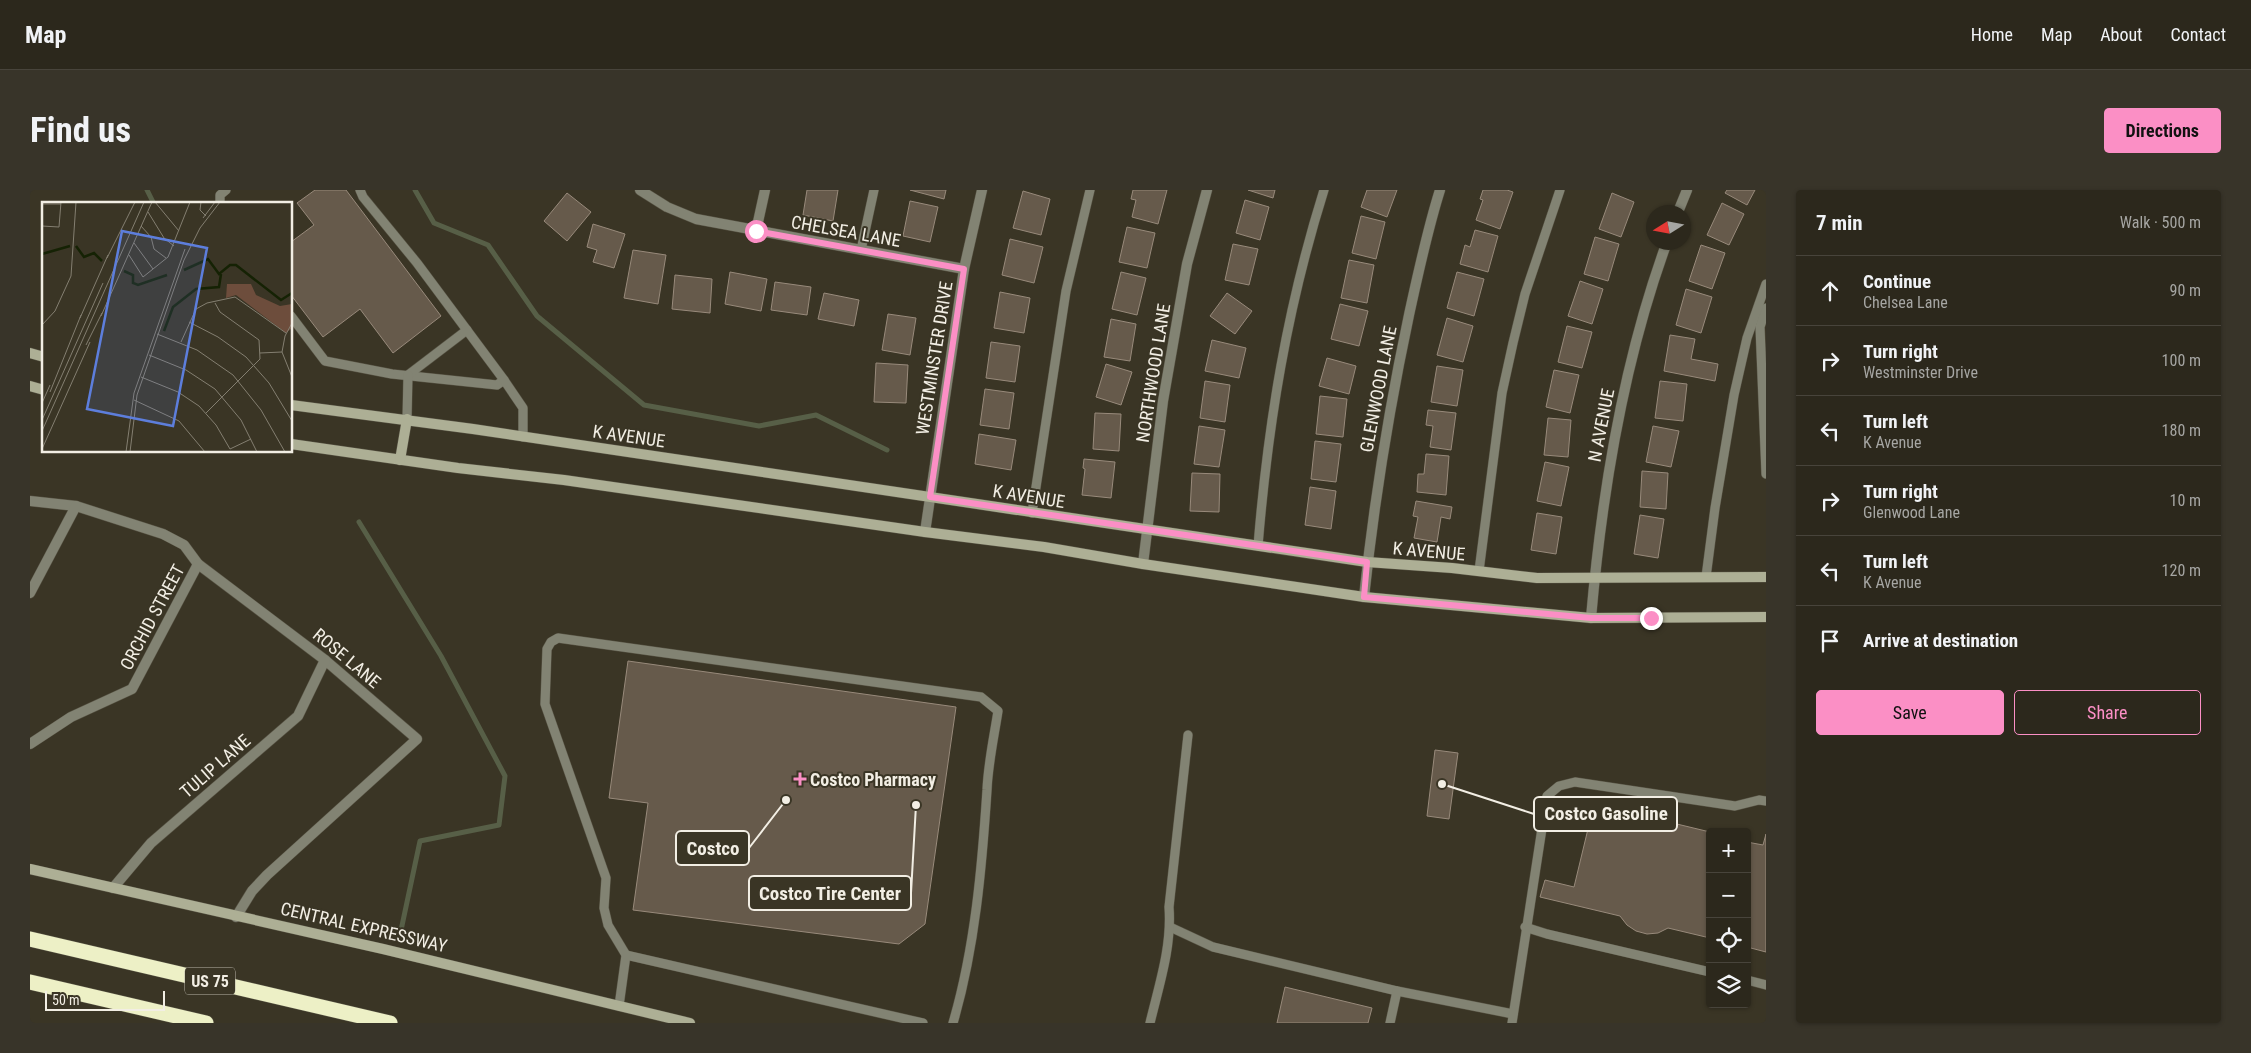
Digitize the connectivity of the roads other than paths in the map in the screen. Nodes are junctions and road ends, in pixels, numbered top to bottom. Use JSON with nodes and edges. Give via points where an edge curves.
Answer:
{"nodes":[{"id":1,"x":226,"y":190,"type":"edge"},
{"id":2,"x":360,"y":190,"type":"edge"},
{"id":3,"x":765,"y":190,"type":"edge"},
{"id":4,"x":874,"y":190,"type":"edge"},
{"id":5,"x":982,"y":190,"type":"edge"},
{"id":6,"x":1090,"y":190,"type":"edge"},
{"id":7,"x":1207,"y":190,"type":"edge"},
{"id":8,"x":1324,"y":190,"type":"edge"},
{"id":9,"x":1440,"y":190,"type":"edge"},
{"id":10,"x":1560,"y":190,"type":"edge"},
{"id":11,"x":1687,"y":190,"type":"edge"},
{"id":12,"x":644,"y":191,"type":"edge"},
{"id":13,"x":220,"y":202,"type":"edge"},
{"id":14,"x":1681,"y":205,"type":"edge"},
{"id":15,"x":756,"y":231,"type":"junction"},
{"id":16,"x":861,"y":250,"type":"junction"},
{"id":17,"x":1664,"y":250,"type":"edge"},
{"id":18,"x":964,"y":269,"type":"junction"},
{"id":19,"x":1766,"y":284,"type":"edge"},
{"id":20,"x":1766,"y":308,"type":"edge"},
{"id":21,"x":292,"y":317,"type":"edge"},
{"id":22,"x":467,"y":330,"type":"junction"},
{"id":23,"x":408,"y":375,"type":"junction"},
{"id":24,"x":504,"y":380,"type":"junction"},
{"id":25,"x":292,"y":405,"type":"edge"},
{"id":26,"x":407,"y":419,"type":"junction"},
{"id":27,"x":523,"y":437,"type":"junction"},
{"id":28,"x":292,"y":444,"type":"edge"},
{"id":29,"x":400,"y":460,"type":"junction"},
{"id":30,"x":1766,"y":474,"type":"edge"},
{"id":31,"x":930,"y":497,"type":"junction"},
{"id":32,"x":30,"y":501,"type":"edge"},
{"id":33,"x":76,"y":506,"type":"junction"},
{"id":34,"x":1032,"y":513,"type":"junction"},
{"id":35,"x":1148,"y":531,"type":"junction"},
{"id":36,"x":925,"y":532,"type":"junction"},
{"id":37,"x":1258,"y":546,"type":"junction"},
{"id":38,"x":1367,"y":562,"type":"junction"},
{"id":39,"x":198,"y":564,"type":"junction"},
{"id":40,"x":1143,"y":564,"type":"junction"},
{"id":41,"x":1478,"y":571,"type":"junction"},
{"id":42,"x":1594,"y":577,"type":"junction"},
{"id":43,"x":1706,"y":577,"type":"junction"},
{"id":44,"x":1766,"y":577,"type":"edge"},
{"id":45,"x":30,"y":593,"type":"edge"},
{"id":46,"x":1364,"y":597,"type":"junction"},
{"id":47,"x":1591,"y":618,"type":"junction"},
{"id":48,"x":1766,"y":618,"type":"edge"},
{"id":49,"x":325,"y":660,"type":"junction"},
{"id":50,"x":1188,"y":735,"type":"dead end"},
{"id":51,"x":30,"y":744,"type":"edge"},
{"id":52,"x":1766,"y":801,"type":"edge"},
{"id":53,"x":30,"y":869,"type":"edge"},
{"id":54,"x":113,"y":888,"type":"junction"},
{"id":55,"x":236,"y":917,"type":"junction"},
{"id":56,"x":1170,"y":927,"type":"junction"},
{"id":57,"x":1525,"y":927,"type":"junction"},
{"id":58,"x":30,"y":939,"type":"edge"},
{"id":59,"x":626,"y":955,"type":"junction"},
{"id":60,"x":1706,"y":971,"type":"edge"},
{"id":61,"x":1751,"y":981,"type":"edge"},
{"id":62,"x":30,"y":982,"type":"edge"},
{"id":63,"x":1766,"y":985,"type":"edge"},
{"id":64,"x":1397,"y":991,"type":"junction"},
{"id":65,"x":619,"y":1006,"type":"junction"},
{"id":66,"x":1512,"y":1019,"type":"edge"},
{"id":67,"x":206,"y":1023,"type":"edge"},
{"id":68,"x":390,"y":1023,"type":"edge"},
{"id":69,"x":690,"y":1023,"type":"edge"},
{"id":70,"x":923,"y":1023,"type":"edge"},
{"id":71,"x":953,"y":1023,"type":"edge"},
{"id":72,"x":1150,"y":1023,"type":"edge"},
{"id":73,"x":1390,"y":1023,"type":"edge"}],
"edges":[{"from":1,"to":13,"type":"lane","via":[[220,195]]},
{"from":2,"to":22,"type":"lane"},
{"from":3,"to":15,"type":"street"},
{"from":4,"to":16,"type":"lane"},
{"from":5,"to":18,"type":"street","name":"WESTMINSTER DRIVE"},
{"from":6,"to":34,"type":"lane","via":[[1066,290]]},
{"from":7,"to":35,"type":"street","name":"NORTHWOOD LANE","via":[[1187,264],[1163,401]]},
{"from":8,"to":37,"type":"lane","via":[[1296,287],[1280,362]]},
{"from":9,"to":38,"type":"street","name":"GLENWOOD LANE","via":[[1396,374]]},
{"from":10,"to":41,"type":"lane","via":[[1525,294],[1502,393]]},
{"from":11,"to":14,"type":"street"},
{"from":12,"to":15,"type":"street","name":"CHELSEA LANE","via":[[666,207],[696,219]]},
{"from":15,"to":16,"type":"street","name":"CHELSEA LANE"},
{"from":16,"to":18,"type":"street","name":"CHELSEA LANE"},
{"from":17,"to":42,"type":"street","name":"N AVENUE","via":[[1631,357],[1610,462]]},
{"from":18,"to":31,"type":"street","name":"WESTMINSTER DRIVE"},
{"from":19,"to":43,"type":"lane","via":[[1747,338],[1734,395]]},
{"from":20,"to":30,"type":"lane","via":[[1760,327]]},
{"from":21,"to":23,"type":"lane","via":[[325,361]]},
{"from":22,"to":23,"type":"lane"},
{"from":22,"to":24,"type":"lane"},
{"from":23,"to":24,"type":"lane","via":[[497,385]]},
{"from":23,"to":26,"type":"lane"},
{"from":24,"to":27,"type":"lane","via":[[523,408]]},
{"from":25,"to":26,"type":"main road","name":"K AVENUE"},
{"from":26,"to":27,"type":"main road","name":"K AVENUE"},
{"from":26,"to":29,"type":"main road"},
{"from":27,"to":31,"type":"main road","name":"K AVENUE"},
{"from":28,"to":29,"type":"main road"},
{"from":29,"to":36,"type":"main road"},
{"from":31,"to":34,"type":"main road","name":"K AVENUE"},
{"from":31,"to":36,"type":"street","name":"WESTMINSTER DRIVE"},
{"from":32,"to":33,"type":"street","name":"ROSE LANE"},
{"from":33,"to":39,"type":"street","name":"ROSE LANE","via":[[163,534],[184,545]]},
{"from":33,"to":45,"type":"street"},
{"from":34,"to":35,"type":"main road","name":"K AVENUE"},
{"from":35,"to":37,"type":"main road","name":"K AVENUE"},
{"from":35,"to":40,"type":"street","name":"NORTHWOOD LANE"},
{"from":36,"to":40,"type":"main road"},
{"from":37,"to":38,"type":"main road","name":"K AVENUE"},
{"from":38,"to":41,"type":"main road","name":"K AVENUE"},
{"from":38,"to":46,"type":"street","name":"GLENWOOD LANE"},
{"from":39,"to":49,"type":"street","name":"ROSE LANE"},
{"from":39,"to":51,"type":"street","name":"ORCHID STREET","via":[[132,689],[71,717]]},
{"from":40,"to":46,"type":"main road"},
{"from":41,"to":42,"type":"main road","name":"K AVENUE","via":[[1537,578]]},
{"from":42,"to":43,"type":"main road","name":"K AVENUE"},
{"from":42,"to":47,"type":"street","name":"N AVENUE"},
{"from":43,"to":44,"type":"main road","name":"K AVENUE"},
{"from":46,"to":47,"type":"main road"},
{"from":47,"to":48,"type":"main road"},
{"from":49,"to":54,"type":"street","name":"TULIP LANE","via":[[298,716],[151,843]]},
{"from":49,"to":55,"type":"street","name":"ROSE LANE","via":[[417,739],[267,875],[252,891]]},
{"from":50,"to":56,"type":"lane","via":[[1169,907]]},
{"from":52,"to":57,"type":"lane","via":[[1735,806],[1574,782],[1559,786],[1547,796]]},
{"from":53,"to":54,"type":"main road","name":"CENTRAL EXPRESSWAY"},
{"from":54,"to":55,"type":"main road","name":"CENTRAL EXPRESSWAY"},
{"from":55,"to":65,"type":"main road","name":"CENTRAL EXPRESSWAY"},
{"from":56,"to":64,"type":"lane","via":[[1213,947]]},
{"from":56,"to":72,"type":"lane"},
{"from":57,"to":60,"type":"lane"},
{"from":57,"to":66,"type":"lane"},
{"from":58,"to":68,"type":"highway","number":"US 75"},
{"from":59,"to":65,"type":"lane"},
{"from":59,"to":70,"type":"lane"},
{"from":59,"to":71,"type":"lane","via":[[608,924],[604,908],[606,878],[545,704],[547,649],[551,642],[558,638],[980,697],[998,711],[964,988]]},
{"from":61,"to":63,"type":"lane"},
{"from":62,"to":67,"type":"highway","number":"US 75"},
{"from":64,"to":66,"type":"lane"},
{"from":64,"to":73,"type":"lane"},
{"from":65,"to":69,"type":"main road","name":"CENTRAL EXPRESSWAY"}]}
